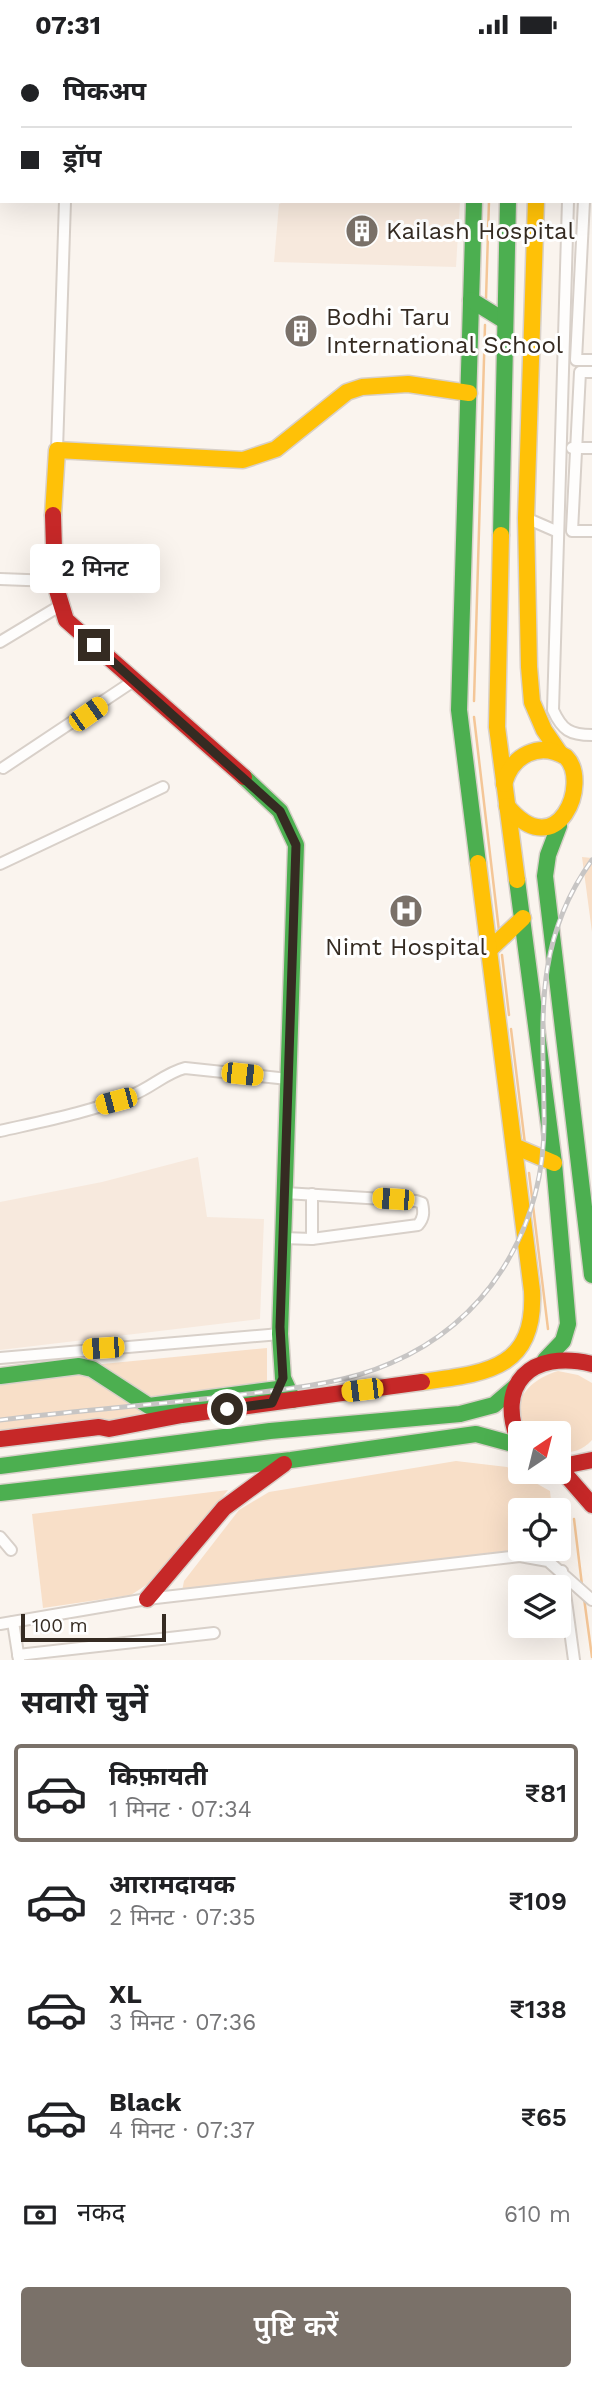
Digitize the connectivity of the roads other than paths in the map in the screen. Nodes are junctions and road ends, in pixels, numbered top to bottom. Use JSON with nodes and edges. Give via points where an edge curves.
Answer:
{"nodes":[{"id":1,"x":65,"y":203,"type":"edge"},
{"id":2,"x":474,"y":203,"type":"edge"},
{"id":3,"x":508,"y":203,"type":"edge"},
{"id":4,"x":536,"y":203,"type":"edge"},
{"id":5,"x":568,"y":203,"type":"edge"},
{"id":6,"x":584,"y":203,"type":"edge"},
{"id":7,"x":566,"y":257,"type":"junction"},
{"id":8,"x":587,"y":259,"type":"edge"},
{"id":9,"x":471,"y":300,"type":"junction"},
{"id":10,"x":505,"y":321,"type":"junction"},
{"id":11,"x":592,"y":361,"type":"edge"},
{"id":12,"x":592,"y":372,"type":"edge"},
{"id":13,"x":470,"y":393,"type":"junction"},
{"id":14,"x":559,"y":447,"type":"junction"},
{"id":15,"x":576,"y":448,"type":"junction"},
{"id":16,"x":592,"y":448,"type":"edge"},
{"id":17,"x":57,"y":450,"type":"junction"},
{"id":18,"x":526,"y":518,"type":"junction"},
{"id":19,"x":556,"y":531,"type":"junction"},
{"id":20,"x":592,"y":531,"type":"edge"},
{"id":21,"x":0,"y":579,"type":"edge"},
{"id":22,"x":53,"y":581,"type":"junction"},
{"id":23,"x":58,"y":607,"type":"junction"},
{"id":24,"x":0,"y":642,"type":"edge"},
{"id":25,"x":135,"y":680,"type":"junction"},
{"id":26,"x":592,"y":735,"type":"edge"},
{"id":27,"x":559,"y":753,"type":"junction"},
{"id":28,"x":3,"y":768,"type":"dead end"},
{"id":29,"x":584,"y":768,"type":"edge"},
{"id":30,"x":504,"y":784,"type":"junction"},
{"id":31,"x":163,"y":786,"type":"dead end"},
{"id":32,"x":506,"y":805,"type":"junction"},
{"id":33,"x":559,"y":826,"type":"junction"},
{"id":34,"x":0,"y":864,"type":"edge"},
{"id":35,"x":523,"y":918,"type":"junction"},
{"id":36,"x":488,"y":951,"type":"junction"},
{"id":37,"x":288,"y":1079,"type":"junction"},
{"id":38,"x":0,"y":1130,"type":"edge"},
{"id":39,"x":514,"y":1146,"type":"junction"},
{"id":40,"x":554,"y":1163,"type":"junction"},
{"id":41,"x":285,"y":1193,"type":"junction"},
{"id":42,"x":312,"y":1194,"type":"junction"},
{"id":43,"x":284,"y":1238,"type":"junction"},
{"id":44,"x":312,"y":1239,"type":"junction"},
{"id":45,"x":592,"y":1275,"type":"edge"},
{"id":46,"x":280,"y":1334,"type":"junction"},
{"id":47,"x":0,"y":1358,"type":"edge"},
{"id":48,"x":78,"y":1358,"type":"junction"},
{"id":49,"x":545,"y":1360,"type":"junction"},
{"id":50,"x":592,"y":1364,"type":"edge"},
{"id":51,"x":0,"y":1376,"type":"edge"},
{"id":52,"x":515,"y":1387,"type":"junction"},
{"id":53,"x":277,"y":1390,"type":"junction"},
{"id":54,"x":293,"y":1399,"type":"junction"},
{"id":55,"x":511,"y":1421,"type":"edge"},
{"id":56,"x":109,"y":1429,"type":"junction"},
{"id":57,"x":0,"y":1439,"type":"edge"},
{"id":58,"x":508,"y":1442,"type":"edge"},
{"id":59,"x":124,"y":1450,"type":"junction"},
{"id":60,"x":592,"y":1459,"type":"edge"},
{"id":61,"x":291,"y":1460,"type":"junction"},
{"id":62,"x":0,"y":1466,"type":"edge"},
{"id":63,"x":571,"y":1466,"type":"edge"},
{"id":64,"x":571,"y":1481,"type":"edge"},
{"id":65,"x":0,"y":1493,"type":"edge"},
{"id":66,"x":592,"y":1505,"type":"edge"},
{"id":67,"x":0,"y":1537,"type":"edge"},
{"id":68,"x":12,"y":1550,"type":"dead end"},
{"id":69,"x":562,"y":1571,"type":"junction"},
{"id":70,"x":147,"y":1599,"type":"junction"},
{"id":71,"x":592,"y":1599,"type":"edge"},
{"id":72,"x":13,"y":1622,"type":"junction"},
{"id":73,"x":0,"y":1624,"type":"edge"},
{"id":74,"x":214,"y":1633,"type":"dead end"},
{"id":75,"x":18,"y":1658,"type":"edge"},
{"id":76,"x":574,"y":1660,"type":"edge"}],
"edges":[{"from":1,"to":17,"type":"street"},
{"from":2,"to":9,"type":"main road"},
{"from":3,"to":10,"type":"main road"},
{"from":4,"to":18,"type":"main road"},
{"from":5,"to":7,"type":"street"},
{"from":6,"to":8,"type":"street"},
{"from":7,"to":8,"type":"street"},
{"from":7,"to":14,"type":"street"},
{"from":8,"to":11,"type":"street","via":[[576,360]]},
{"from":9,"to":10,"type":"main road"},
{"from":9,"to":13,"type":"main road"},
{"from":10,"to":30,"type":"main road","via":[[496,727]]},
{"from":12,"to":15,"type":"street","via":[[580,372]]},
{"from":13,"to":17,"type":"main road","via":[[381,382],[360,387],[347,392],[276,449],[243,460]]},
{"from":13,"to":36,"type":"main road","via":[[459,710]]},
{"from":14,"to":15,"type":"street"},
{"from":14,"to":19,"type":"street"},
{"from":15,"to":16,"type":"street"},
{"from":15,"to":20,"type":"street","via":[[572,531]]},
{"from":17,"to":22,"type":"main road"},
{"from":18,"to":19,"type":"street"},
{"from":18,"to":27,"type":"main road","via":[[532,702]]},
{"from":19,"to":26,"type":"street","via":[[553,710],[565,730]]},
{"from":21,"to":22,"type":"street"},
{"from":22,"to":23,"type":"main road"},
{"from":23,"to":24,"type":"street"},
{"from":23,"to":25,"type":"main road","via":[[73,628]]},
{"from":25,"to":28,"type":"street"},
{"from":25,"to":37,"type":"main road","via":[[280,811],[292,831],[296,845]]},
{"from":27,"to":29,"type":"main road"},
{"from":27,"to":30,"type":"main road","via":[[528,752],[512,765]]},
{"from":29,"to":33,"type":"main road","via":[[581,810]]},
{"from":30,"to":32,"type":"main road"},
{"from":31,"to":34,"type":"street"},
{"from":32,"to":33,"type":"main road","via":[[528,827]]},
{"from":32,"to":35,"type":"main road"},
{"from":33,"to":45,"type":"main road","via":[[545,876]]},
{"from":35,"to":36,"type":"main road"},
{"from":35,"to":40,"type":"main road"},
{"from":36,"to":39,"type":"main road"},
{"from":37,"to":38,"type":"street","via":[[186,1068],[116,1101]]},
{"from":37,"to":41,"type":"main road"},
{"from":39,"to":40,"type":"main road"},
{"from":39,"to":54,"type":"main road","via":[[534,1314],[524,1344],[498,1367],[478,1374]]},
{"from":40,"to":49,"type":"main road","via":[[568,1324],[562,1341]]},
{"from":41,"to":42,"type":"street"},
{"from":41,"to":43,"type":"main road"},
{"from":42,"to":44,"type":"street"},
{"from":42,"to":44,"type":"street","via":[[416,1201],[424,1209],[418,1225]]},
{"from":43,"to":44,"type":"street"},
{"from":43,"to":46,"type":"main road"},
{"from":46,"to":48,"type":"street"},
{"from":46,"to":53,"type":"main road"},
{"from":47,"to":48,"type":"street"},
{"from":48,"to":51,"type":"main road"},
{"from":48,"to":53,"type":"main road","via":[[149,1406]]},
{"from":49,"to":50,"type":"main road","via":[[561,1357]]},
{"from":49,"to":52,"type":"main road","via":[[533,1366]]},
{"from":52,"to":55,"type":"main road"},
{"from":52,"to":59,"type":"main road","via":[[494,1405],[460,1414]]},
{"from":53,"to":54,"type":"main road"},
{"from":53,"to":54,"type":"main road"},
{"from":53,"to":56,"type":"main road"},
{"from":56,"to":57,"type":"main road"},
{"from":56,"to":59,"type":"main road"},
{"from":58,"to":61,"type":"main road","via":[[476,1434]]},
{"from":59,"to":62,"type":"main road"},
{"from":60,"to":63,"type":"main road"},
{"from":61,"to":65,"type":"main road"},
{"from":61,"to":70,"type":"main road","via":[[234,1496]]},
{"from":64,"to":66,"type":"main road"},
{"from":67,"to":68,"type":"street"},
{"from":69,"to":70,"type":"street","via":[[548,1561],[520,1556]]},
{"from":69,"to":71,"type":"street"},
{"from":69,"to":76,"type":"street"},
{"from":70,"to":72,"type":"street"},
{"from":72,"to":73,"type":"street"},
{"from":72,"to":75,"type":"street"},
{"from":74,"to":75,"type":"street"}]}
